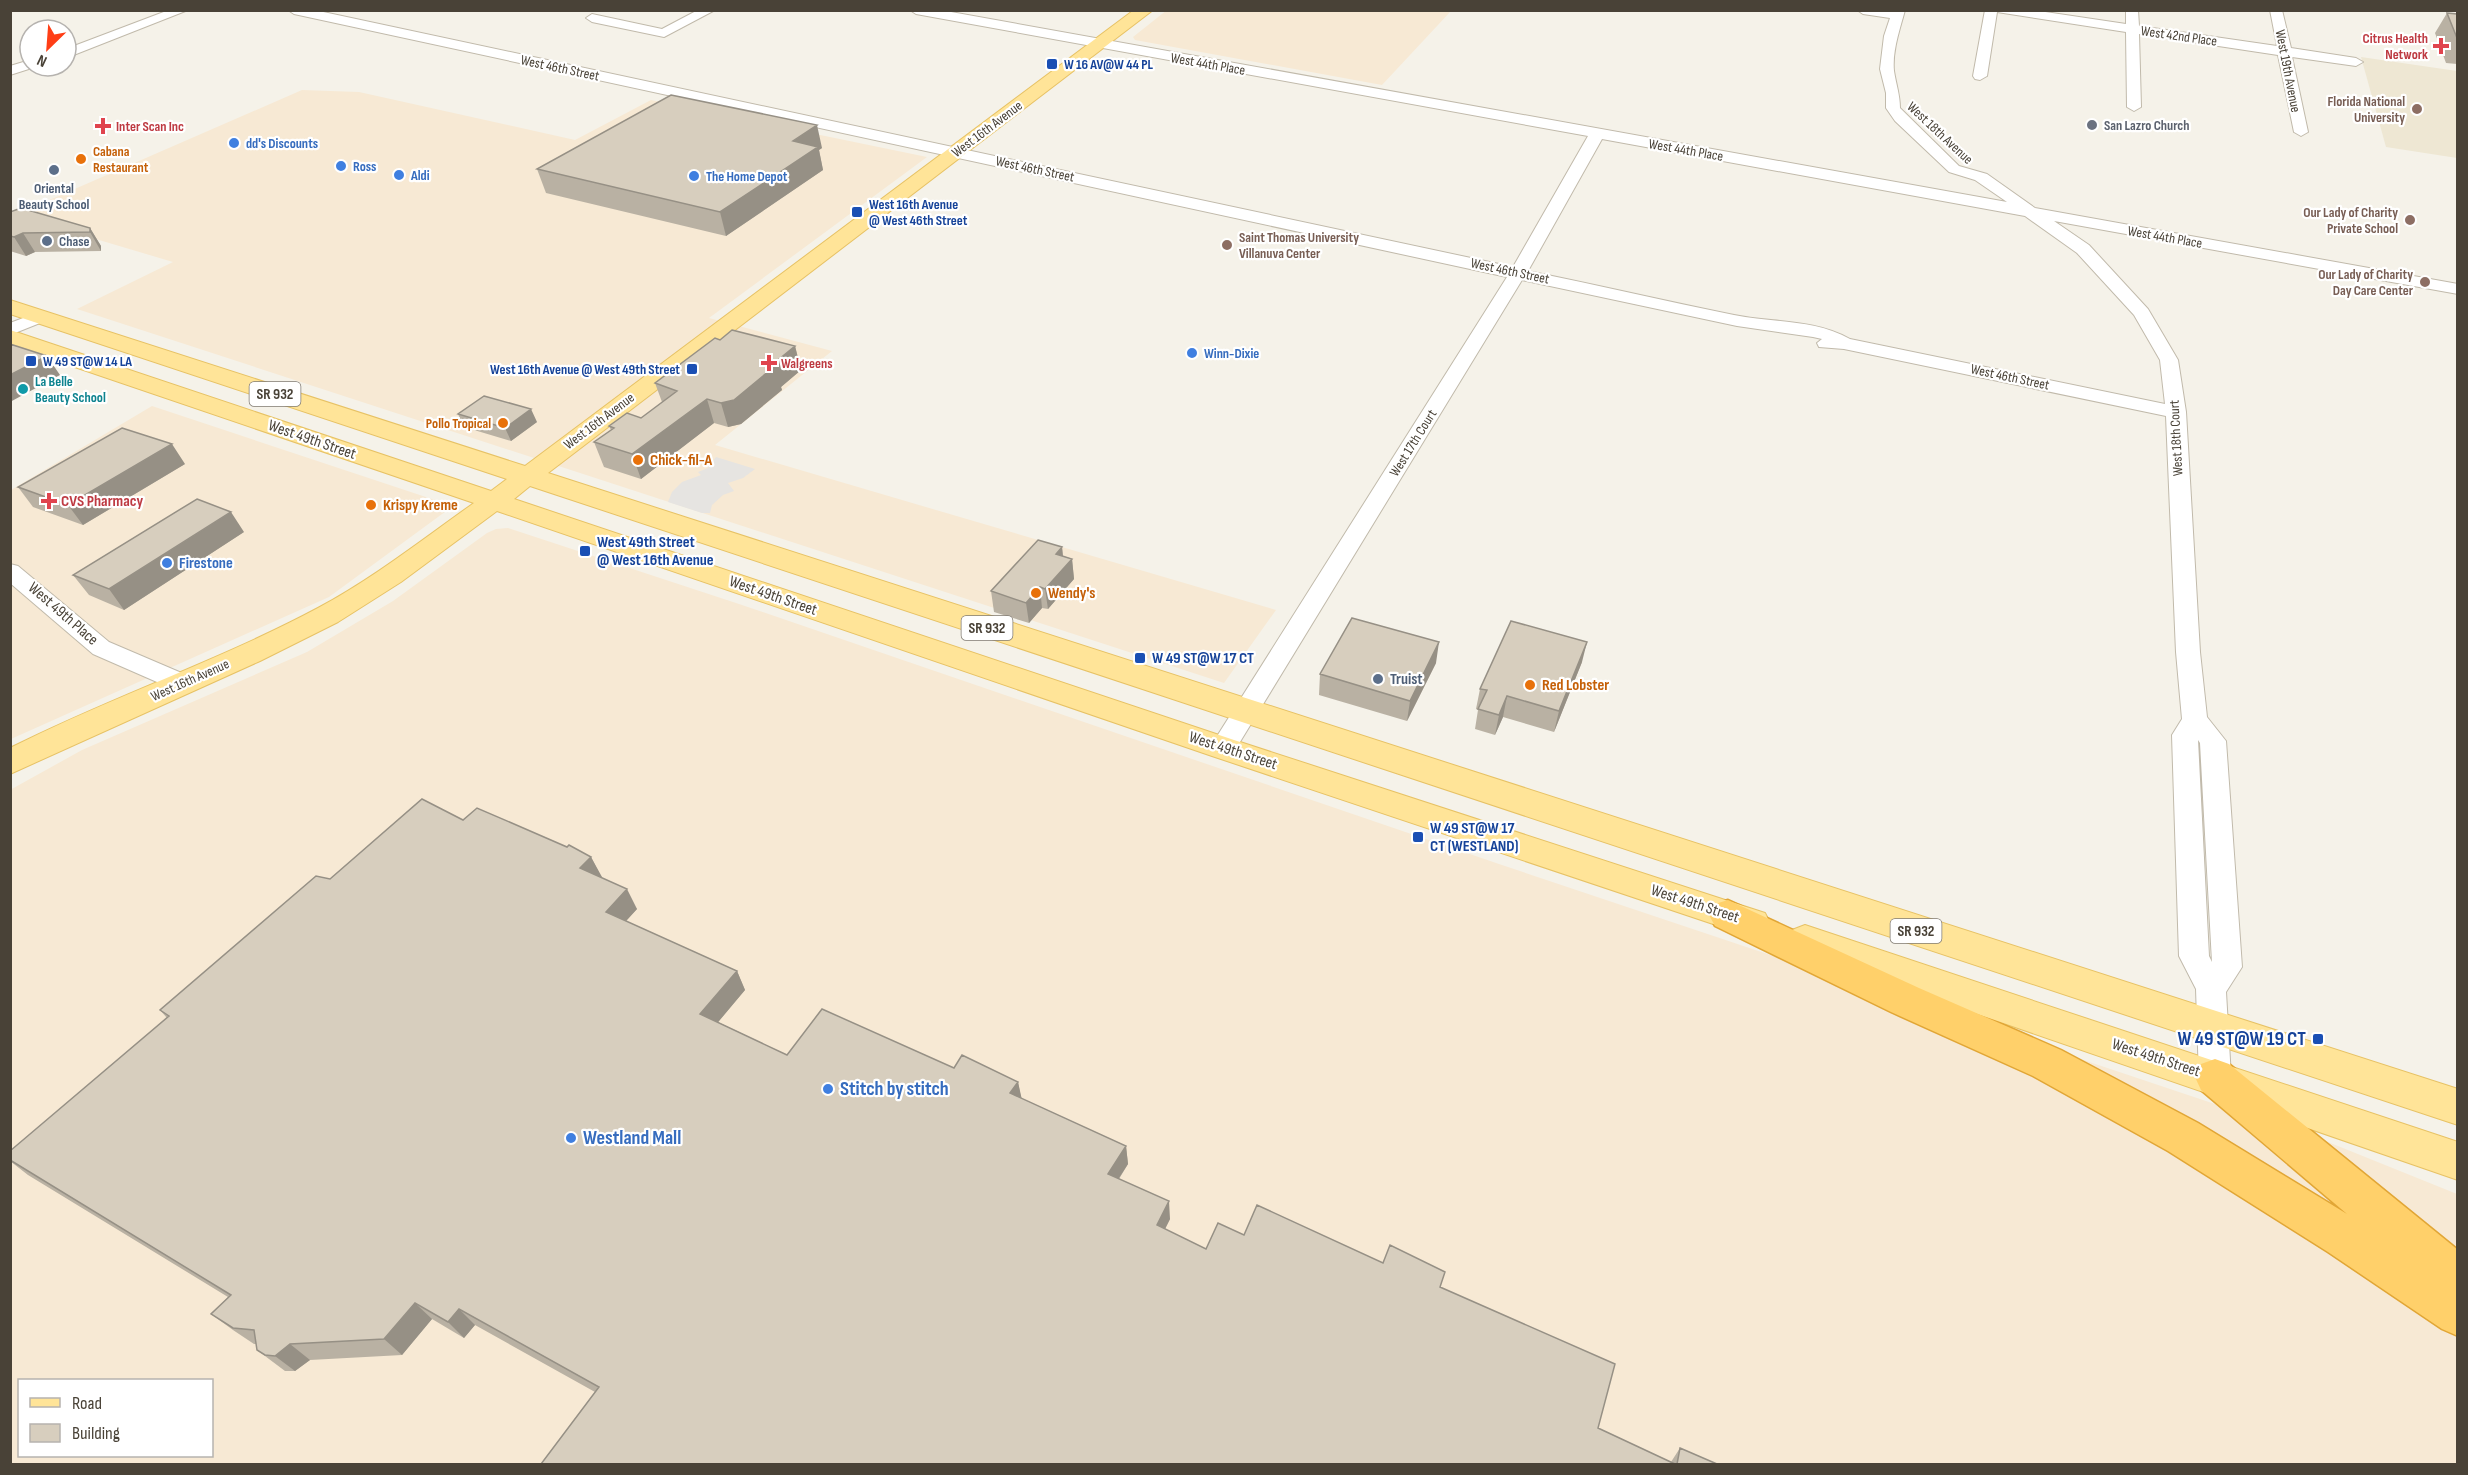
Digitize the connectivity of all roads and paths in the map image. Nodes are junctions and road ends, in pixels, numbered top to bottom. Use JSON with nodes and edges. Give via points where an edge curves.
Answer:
{"nodes":[{"id":1,"x":182,"y":10,"type":"edge"},
{"id":2,"x":294,"y":10,"type":"edge"},
{"id":3,"x":608,"y":10,"type":"edge"},
{"id":4,"x":709,"y":10,"type":"edge"},
{"id":5,"x":916,"y":10,"type":"edge"},
{"id":6,"x":1145,"y":10,"type":"edge"},
{"id":7,"x":1863,"y":10,"type":"edge"},
{"id":8,"x":1991,"y":10,"type":"edge"},
{"id":9,"x":2002,"y":10,"type":"edge"},
{"id":10,"x":2132,"y":10,"type":"edge"},
{"id":11,"x":2276,"y":10,"type":"edge"},
{"id":12,"x":1898,"y":13,"type":"edge"},
{"id":13,"x":2132,"y":30,"type":"junction"},
{"id":14,"x":1101,"y":44,"type":"junction"},
{"id":15,"x":78,"y":49,"type":"edge"},
{"id":16,"x":2285,"y":51,"type":"junction"},
{"id":17,"x":2356,"y":62,"type":"dead end"},
{"id":18,"x":1980,"y":76,"type":"dead end"},
{"id":19,"x":1893,"y":93,"type":"junction"},
{"id":20,"x":2134,"y":106,"type":"dead end"},
{"id":21,"x":2301,"y":132,"type":"dead end"},
{"id":22,"x":1597,"y":134,"type":"junction"},
{"id":23,"x":957,"y":153,"type":"junction"},
{"id":24,"x":1981,"y":177,"type":"junction"},
{"id":25,"x":2032,"y":213,"type":"junction"},
{"id":26,"x":1518,"y":273,"type":"junction"},
{"id":27,"x":2457,"y":291,"type":"edge"},
{"id":28,"x":19,"y":317,"type":"edge"},
{"id":29,"x":10,"y":337,"type":"edge"},
{"id":30,"x":2176,"y":412,"type":"junction"},
{"id":31,"x":526,"y":477,"type":"junction"},
{"id":32,"x":493,"y":502,"type":"junction"},
{"id":33,"x":10,"y":571,"type":"edge"},
{"id":34,"x":746,"y":587,"type":"junction"},
{"id":35,"x":920,"y":606,"type":"junction"},
{"id":36,"x":182,"y":683,"type":"junction"},
{"id":37,"x":1245,"y":712,"type":"junction"},
{"id":38,"x":1223,"y":748,"type":"junction"},
{"id":39,"x":10,"y":762,"type":"edge"},
{"id":40,"x":1728,"y":915,"type":"junction"},
{"id":41,"x":2212,"y":1027,"type":"junction"},
{"id":42,"x":2215,"y":1077,"type":"junction"},
{"id":43,"x":2457,"y":1107,"type":"edge"},
{"id":44,"x":2385,"y":1136,"type":"junction"},
{"id":45,"x":2457,"y":1161,"type":"edge"},
{"id":46,"x":2457,"y":1173,"type":"edge"},
{"id":47,"x":2457,"y":1280,"type":"edge"},
{"id":48,"x":2457,"y":1313,"type":"edge"}],
"edges":[{"from":1,"to":15,"type":"street"},
{"from":2,"to":23,"type":"street","name":"West 46th Street"},
{"from":3,"to":4,"type":"street","via":[[592,18],[664,33]]},
{"from":5,"to":14,"type":"street","name":"West 44th Place"},
{"from":6,"to":14,"type":"main road","name":"West 16th Avenue"},
{"from":7,"to":12,"type":"street"},
{"from":8,"to":18,"type":"street"},
{"from":9,"to":13,"type":"street","name":"West 42nd Place"},
{"from":10,"to":13,"type":"street"},
{"from":11,"to":16,"type":"street","name":"West 19th Avenue"},
{"from":12,"to":19,"type":"street","name":"West 18th Avenue","via":[[1887,69]]},
{"from":13,"to":16,"type":"street","name":"West 42nd Place"},
{"from":13,"to":20,"type":"street"},
{"from":14,"to":22,"type":"street","name":"West 44th Place"},
{"from":14,"to":23,"type":"main road","name":"West 16th Avenue"},
{"from":16,"to":17,"type":"street","name":"West 42nd Place"},
{"from":16,"to":21,"type":"street","name":"West 19th Avenue"},
{"from":19,"to":24,"type":"street","name":"West 18th Avenue","via":[[1976,167]]},
{"from":19,"to":24,"type":"street","name":"West 18th Avenue","via":[[1893,108],[1910,130],[1954,169]]},
{"from":22,"to":25,"type":"street","name":"West 44th Place"},
{"from":22,"to":26,"type":"street","name":"West 17th Court"},
{"from":23,"to":26,"type":"street","name":"West 46th Street"},
{"from":23,"to":31,"type":"main road","name":"West 16th Avenue"},
{"from":24,"to":25,"type":"street","name":"West 18th Avenue"},
{"from":25,"to":27,"type":"street","name":"West 44th Place"},
{"from":25,"to":30,"type":"street","name":"West 18th Court","via":[[2083,249],[2142,313],[2169,360]]},
{"from":26,"to":30,"type":"street","name":"West 46th Street","via":[[1777,328],[1788,335],[1844,343]]},
{"from":26,"to":37,"type":"street","name":"West 17th Court"},
{"from":28,"to":31,"type":"main road","name":"West 49th Street","number":"SR 932"},
{"from":29,"to":32,"type":"main road","name":"West 49th Street","number":"SR 932"},
{"from":30,"to":41,"type":"street","name":"West 18th Court","via":[[2195,719],[2213,741],[2228,968],[2211,988]]},
{"from":31,"to":32,"type":"main road","name":"West 16th Avenue"},
{"from":31,"to":35,"type":"main road","name":"West 49th Street","number":"SR 932"},
{"from":32,"to":34,"type":"main road","name":"West 49th Street","number":"SR 932"},
{"from":32,"to":36,"type":"main road","name":"West 16th Avenue","via":[[331,614]]},
{"from":33,"to":36,"type":"street","name":"West 49th Place","via":[[101,648]]},
{"from":34,"to":35,"type":"main road","via":[[785,584],[880,616],[900,615]]},
{"from":34,"to":38,"type":"main road","name":"West 49th Street","number":"SR 932"},
{"from":35,"to":37,"type":"main road","name":"West 49th Street","number":"SR 932"},
{"from":36,"to":39,"type":"main road","name":"West 16th Avenue"},
{"from":37,"to":38,"type":"street","name":"West 17th Court"},
{"from":37,"to":41,"type":"main road","name":"West 49th Street","number":"SR 932"},
{"from":38,"to":40,"type":"main road","name":"West 49th Street","number":"SR 932"},
{"from":40,"to":42,"type":"main road","name":"West 49th Street","number":"SR 932"},
{"from":40,"to":48,"type":"highway","via":[[2047,1063],[2183,1137]]},
{"from":41,"to":42,"type":"street","name":"West 18th Court"},
{"from":41,"to":43,"type":"main road","name":"West 49th Street","number":"SR 932"},
{"from":42,"to":44,"type":"main road","name":"West 49th Street","number":"SR 932"},
{"from":42,"to":47,"type":"highway"},
{"from":44,"to":45,"type":"main road","name":"West 49th Street","number":"SR 932"},
{"from":44,"to":46,"type":"main road"}]}
